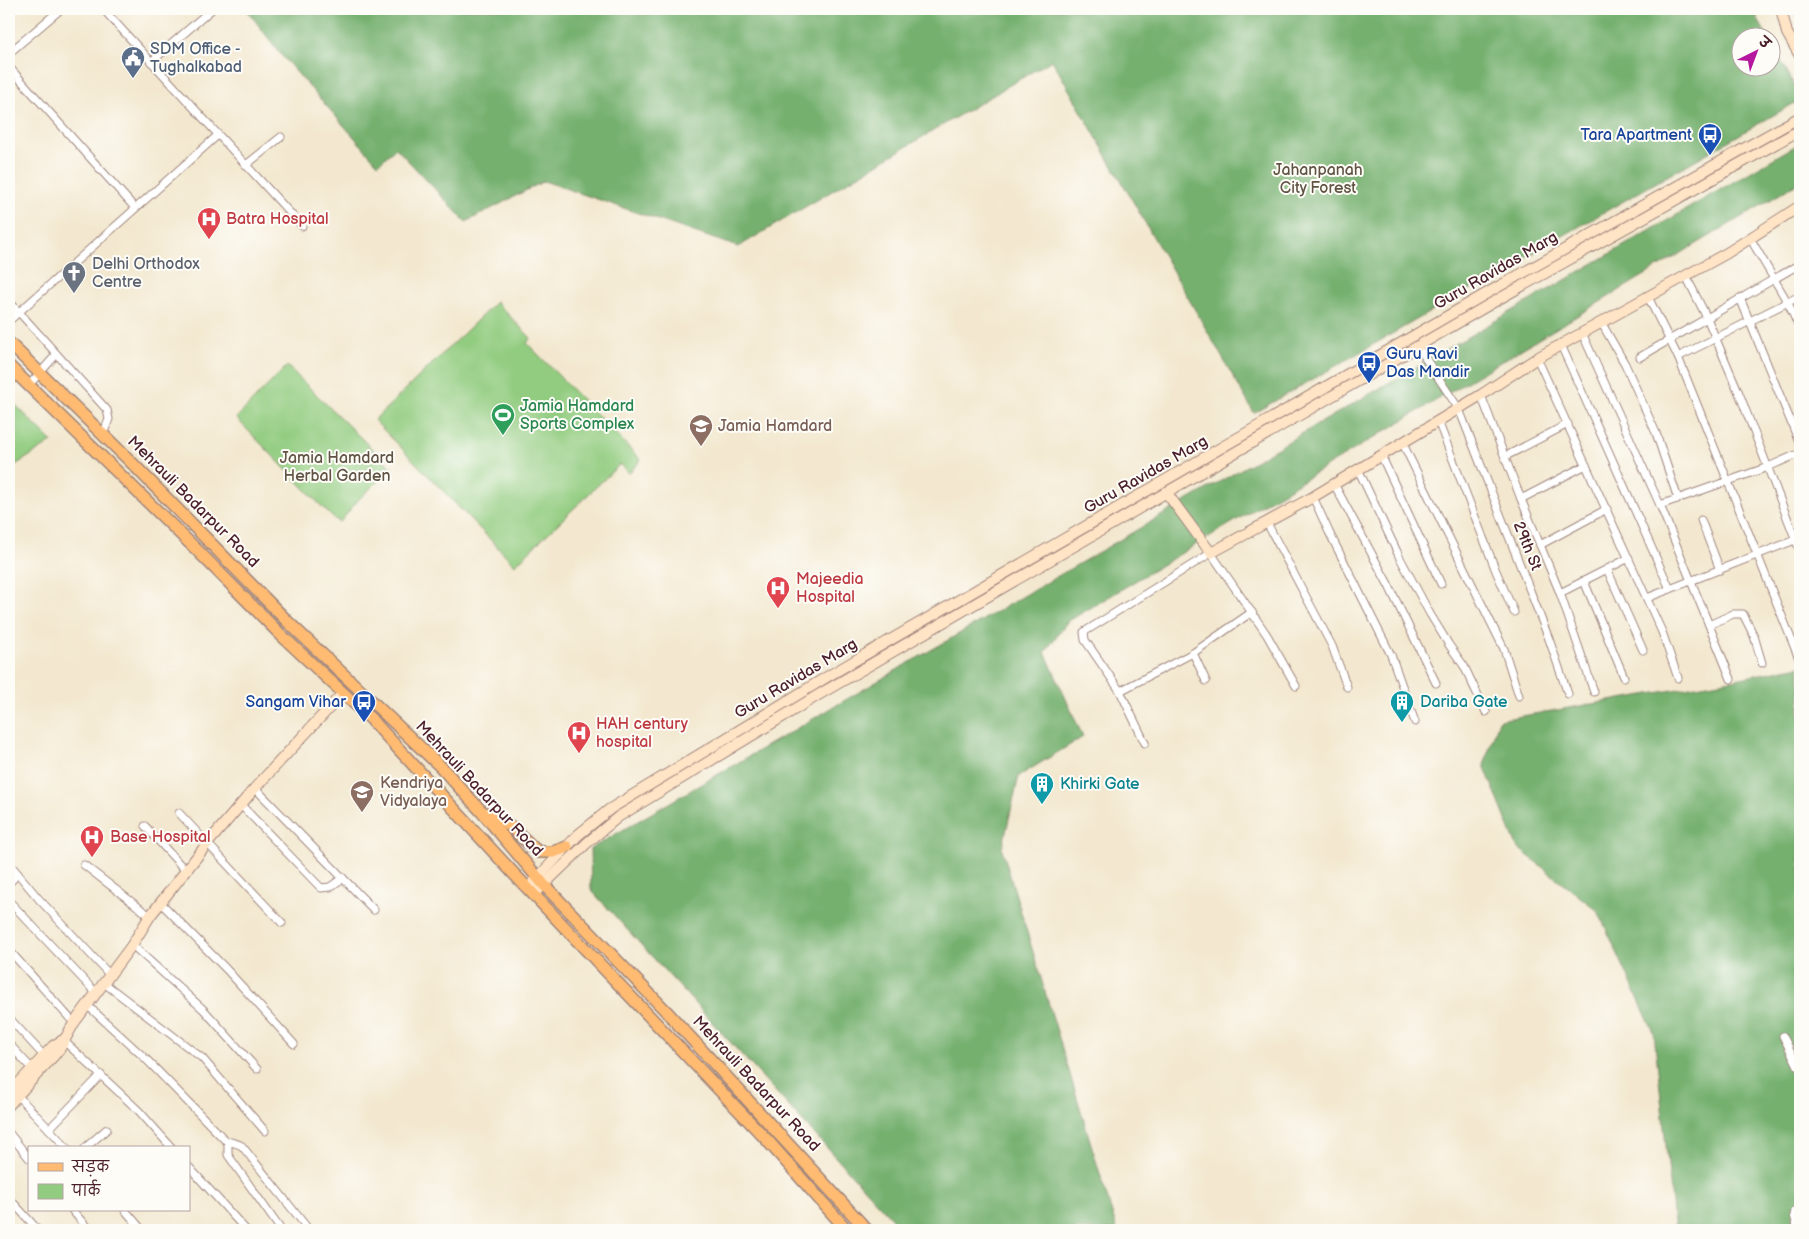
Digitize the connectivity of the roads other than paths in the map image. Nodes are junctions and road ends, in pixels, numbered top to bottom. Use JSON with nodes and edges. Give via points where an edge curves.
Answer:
{"nodes":[{"id":1,"x":61,"y":9,"type":"edge"},
{"id":2,"x":103,"y":9,"type":"edge"},
{"id":3,"x":212,"y":9,"type":"edge"},
{"id":4,"x":1781,"y":9,"type":"edge"},
{"id":5,"x":9,"y":53,"type":"edge"},
{"id":6,"x":1800,"y":56,"type":"edge"},
{"id":7,"x":151,"y":62,"type":"junction"},
{"id":8,"x":9,"y":67,"type":"edge"},
{"id":9,"x":1800,"y":116,"type":"edge"},
{"id":10,"x":1800,"y":130,"type":"edge"},
{"id":11,"x":218,"y":135,"type":"junction"},
{"id":12,"x":281,"y":137,"type":"dead end"},
{"id":13,"x":246,"y":165,"type":"junction"},
{"id":14,"x":135,"y":208,"type":"junction"},
{"id":15,"x":1799,"y":210,"type":"edge"},
{"id":16,"x":302,"y":226,"type":"dead end"},
{"id":17,"x":1750,"y":238,"type":"junction"},
{"id":18,"x":1800,"y":264,"type":"edge"},
{"id":19,"x":1686,"y":276,"type":"junction"},
{"id":20,"x":1774,"y":278,"type":"junction"},
{"id":21,"x":1800,"y":296,"type":"edge"},
{"id":22,"x":1648,"y":297,"type":"junction"},
{"id":23,"x":1740,"y":298,"type":"junction"},
{"id":24,"x":9,"y":301,"type":"edge"},
{"id":25,"x":1788,"y":303,"type":"junction"},
{"id":26,"x":18,"y":312,"type":"junction"},
{"id":27,"x":1798,"y":316,"type":"edge"},
{"id":28,"x":1707,"y":318,"type":"junction"},
{"id":29,"x":9,"y":321,"type":"edge"},
{"id":30,"x":1601,"y":322,"type":"junction"},
{"id":31,"x":1750,"y":322,"type":"junction"},
{"id":32,"x":1800,"y":329,"type":"edge"},
{"id":33,"x":1582,"y":333,"type":"junction"},
{"id":34,"x":1669,"y":339,"type":"junction"},
{"id":35,"x":1716,"y":339,"type":"junction"},
{"id":36,"x":9,"y":343,"type":"edge"},
{"id":37,"x":1561,"y":345,"type":"junction"},
{"id":38,"x":1417,"y":346,"type":"junction"},
{"id":39,"x":56,"y":355,"type":"junction"},
{"id":40,"x":1640,"y":356,"type":"dead end"},
{"id":41,"x":1678,"y":357,"type":"junction"},
{"id":42,"x":1537,"y":358,"type":"junction"},
{"id":43,"x":9,"y":366,"type":"edge"},
{"id":44,"x":39,"y":372,"type":"junction"},
{"id":45,"x":29,"y":385,"type":"junction"},
{"id":46,"x":1481,"y":395,"type":"junction"},
{"id":47,"x":1459,"y":409,"type":"junction"},
{"id":48,"x":1438,"y":421,"type":"junction"},
{"id":49,"x":1568,"y":424,"type":"junction"},
{"id":50,"x":103,"y":435,"type":"junction"},
{"id":51,"x":1402,"y":442,"type":"junction"},
{"id":52,"x":1800,"y":444,"type":"edge"},
{"id":53,"x":1800,"y":453,"type":"edge"},
{"id":54,"x":1381,"y":455,"type":"junction"},
{"id":55,"x":1506,"y":456,"type":"junction"},
{"id":56,"x":1586,"y":465,"type":"junction"},
{"id":57,"x":1768,"y":467,"type":"junction"},
{"id":58,"x":1358,"y":469,"type":"junction"},
{"id":59,"x":1728,"y":481,"type":"junction"},
{"id":60,"x":1334,"y":484,"type":"junction"},
{"id":61,"x":1166,"y":492,"type":"junction"},
{"id":62,"x":1313,"y":497,"type":"junction"},
{"id":63,"x":1678,"y":498,"type":"junction"},
{"id":64,"x":1521,"y":499,"type":"junction"},
{"id":65,"x":1660,"y":505,"type":"junction"},
{"id":66,"x":1607,"y":509,"type":"junction"},
{"id":67,"x":1701,"y":520,"type":"dead end"},
{"id":68,"x":1266,"y":523,"type":"junction"},
{"id":69,"x":1798,"y":539,"type":"edge"},
{"id":70,"x":1540,"y":545,"type":"junction"},
{"id":71,"x":1800,"y":551,"type":"edge"},
{"id":72,"x":1211,"y":553,"type":"junction"},
{"id":73,"x":1756,"y":554,"type":"junction"},
{"id":74,"x":1629,"y":558,"type":"junction"},
{"id":75,"x":1607,"y":569,"type":"junction"},
{"id":76,"x":1720,"y":570,"type":"junction"},
{"id":77,"x":1584,"y":581,"type":"junction"},
{"id":78,"x":1691,"y":581,"type":"junction"},
{"id":79,"x":1441,"y":584,"type":"dead end"},
{"id":80,"x":1670,"y":589,"type":"junction"},
{"id":81,"x":1560,"y":593,"type":"junction"},
{"id":82,"x":1647,"y":598,"type":"junction"},
{"id":83,"x":1252,"y":612,"type":"junction"},
{"id":84,"x":1514,"y":612,"type":"dead end"},
{"id":85,"x":1709,"y":625,"type":"junction"},
{"id":86,"x":295,"y":628,"type":"junction"},
{"id":87,"x":286,"y":639,"type":"junction"},
{"id":88,"x":1643,"y":650,"type":"dead end"},
{"id":89,"x":1193,"y":653,"type":"junction"},
{"id":90,"x":1800,"y":660,"type":"edge"},
{"id":91,"x":1762,"y":663,"type":"dead end"},
{"id":92,"x":1624,"y":677,"type":"dead end"},
{"id":93,"x":1678,"y":678,"type":"dead end"},
{"id":94,"x":1731,"y":679,"type":"dead end"},
{"id":95,"x":1206,"y":681,"type":"dead end"},
{"id":96,"x":1436,"y":683,"type":"dead end"},
{"id":97,"x":1296,"y":686,"type":"dead end"},
{"id":98,"x":1347,"y":687,"type":"dead end"},
{"id":99,"x":1120,"y":691,"type":"junction"},
{"id":100,"x":1594,"y":692,"type":"dead end"},
{"id":101,"x":343,"y":693,"type":"junction"},
{"id":102,"x":1568,"y":694,"type":"dead end"},
{"id":103,"x":1519,"y":696,"type":"dead end"},
{"id":104,"x":1486,"y":712,"type":"dead end"},
{"id":105,"x":1415,"y":722,"type":"dead end"},
{"id":106,"x":1145,"y":743,"type":"dead end"},
{"id":107,"x":255,"y":788,"type":"junction"},
{"id":108,"x":240,"y":805,"type":"junction"},
{"id":109,"x":482,"y":812,"type":"junction"},
{"id":110,"x":179,"y":813,"type":"dead end"},
{"id":111,"x":145,"y":826,"type":"dead end"},
{"id":112,"x":207,"y":844,"type":"junction"},
{"id":113,"x":567,"y":847,"type":"junction"},
{"id":114,"x":9,"y":863,"type":"edge"},
{"id":115,"x":84,"y":865,"type":"dead end"},
{"id":116,"x":186,"y":871,"type":"junction"},
{"id":117,"x":18,"y":874,"type":"junction"},
{"id":118,"x":343,"y":878,"type":"junction"},
{"id":119,"x":541,"y":881,"type":"junction"},
{"id":120,"x":9,"y":883,"type":"edge"},
{"id":121,"x":531,"y":891,"type":"junction"},
{"id":122,"x":9,"y":900,"type":"edge"},
{"id":123,"x":161,"y":903,"type":"junction"},
{"id":124,"x":374,"y":910,"type":"dead end"},
{"id":125,"x":150,"y":916,"type":"junction"},
{"id":126,"x":282,"y":923,"type":"dead end"},
{"id":127,"x":132,"y":944,"type":"junction"},
{"id":128,"x":9,"y":950,"type":"edge"},
{"id":129,"x":107,"y":978,"type":"junction"},
{"id":130,"x":96,"y":993,"type":"junction"},
{"id":131,"x":88,"y":1005,"type":"junction"},
{"id":132,"x":9,"y":1018,"type":"edge"},
{"id":133,"x":74,"y":1024,"type":"junction"},
{"id":134,"x":1783,"y":1036,"type":"dead end"},
{"id":135,"x":63,"y":1040,"type":"junction"},
{"id":136,"x":9,"y":1044,"type":"edge"},
{"id":137,"x":294,"y":1044,"type":"dead end"},
{"id":138,"x":46,"y":1058,"type":"junction"},
{"id":139,"x":257,"y":1069,"type":"dead end"},
{"id":140,"x":1800,"y":1070,"type":"edge"},
{"id":141,"x":34,"y":1071,"type":"junction"},
{"id":142,"x":100,"y":1075,"type":"junction"},
{"id":143,"x":13,"y":1095,"type":"edge"},
{"id":144,"x":9,"y":1105,"type":"edge"},
{"id":145,"x":49,"y":1129,"type":"junction"},
{"id":146,"x":107,"y":1129,"type":"dead end"},
{"id":147,"x":265,"y":1130,"type":"dead end"},
{"id":148,"x":9,"y":1133,"type":"edge"},
{"id":149,"x":228,"y":1142,"type":"junction"},
{"id":150,"x":65,"y":1146,"type":"edge"},
{"id":151,"x":87,"y":1146,"type":"edge"},
{"id":152,"x":170,"y":1146,"type":"edge"},
{"id":153,"x":28,"y":1157,"type":"edge"},
{"id":154,"x":190,"y":1167,"type":"edge"},
{"id":155,"x":9,"y":1198,"type":"edge"},
{"id":156,"x":1800,"y":1208,"type":"edge"},
{"id":157,"x":74,"y":1212,"type":"edge"},
{"id":158,"x":127,"y":1212,"type":"edge"},
{"id":159,"x":38,"y":1230,"type":"edge"},
{"id":160,"x":89,"y":1230,"type":"edge"},
{"id":161,"x":142,"y":1230,"type":"edge"},
{"id":162,"x":246,"y":1230,"type":"edge"},
{"id":163,"x":281,"y":1230,"type":"edge"},
{"id":164,"x":309,"y":1230,"type":"edge"},
{"id":165,"x":847,"y":1230,"type":"edge"},
{"id":166,"x":867,"y":1230,"type":"edge"},
{"id":167,"x":1798,"y":1230,"type":"edge"}],
"edges":[{"from":1,"to":5,"type":"street"},
{"from":2,"to":7,"type":"street"},
{"from":3,"to":7,"type":"street"},
{"from":4,"to":6,"type":"main road","via":[[1788,33]]},
{"from":7,"to":11,"type":"street"},
{"from":8,"to":14,"type":"street"},
{"from":9,"to":113,"type":"main road","name":"Guru Ravidas Marg","via":[[1489,292],[830,675],[610,809]]},
{"from":10,"to":38,"type":"main road","name":"Guru Ravidas Marg"},
{"from":11,"to":13,"type":"street"},
{"from":11,"to":14,"type":"street"},
{"from":12,"to":13,"type":"street"},
{"from":13,"to":16,"type":"street"},
{"from":14,"to":26,"type":"street"},
{"from":15,"to":17,"type":"main road"},
{"from":17,"to":19,"type":"main road"},
{"from":17,"to":20,"type":"street"},
{"from":18,"to":20,"type":"street"},
{"from":19,"to":22,"type":"main road"},
{"from":19,"to":28,"type":"street"},
{"from":20,"to":23,"type":"street"},
{"from":20,"to":25,"type":"street"},
{"from":21,"to":25,"type":"street"},
{"from":22,"to":30,"type":"main road"},
{"from":22,"to":34,"type":"street"},
{"from":23,"to":28,"type":"street"},
{"from":23,"to":31,"type":"street"},
{"from":24,"to":26,"type":"street"},
{"from":25,"to":27,"type":"street"},
{"from":25,"to":31,"type":"street"},
{"from":26,"to":29,"type":"street"},
{"from":26,"to":39,"type":"street"},
{"from":27,"to":32,"type":"street"},
{"from":28,"to":34,"type":"street"},
{"from":28,"to":35,"type":"street"},
{"from":30,"to":33,"type":"main road"},
{"from":30,"to":63,"type":"street","via":[[1625,364],[1656,433]]},
{"from":31,"to":35,"type":"street"},
{"from":31,"to":52,"type":"street"},
{"from":33,"to":37,"type":"main road"},
{"from":33,"to":65,"type":"street"},
{"from":34,"to":40,"type":"street"},
{"from":34,"to":41,"type":"street"},
{"from":35,"to":41,"type":"street"},
{"from":35,"to":57,"type":"street"},
{"from":36,"to":44,"type":"main road","name":"Mehrauli Badarpur Road"},
{"from":37,"to":42,"type":"main road"},
{"from":37,"to":80,"type":"street"},
{"from":38,"to":47,"type":"street","name":"29th St"},
{"from":38,"to":61,"type":"main road","name":"Guru Ravidas Marg"},
{"from":39,"to":44,"type":"street"},
{"from":39,"to":50,"type":"street","via":[[107,410],[109,419]]},
{"from":41,"to":59,"type":"street"},
{"from":42,"to":46,"type":"main road"},
{"from":42,"to":49,"type":"street"},
{"from":43,"to":45,"type":"main road","name":"Mehrauli Badarpur Road"},
{"from":44,"to":45,"type":"street"},
{"from":44,"to":50,"type":"main road","name":"Mehrauli Badarpur Road"},
{"from":45,"to":87,"type":"main road","name":"Mehrauli Badarpur Road"},
{"from":46,"to":47,"type":"main road"},
{"from":46,"to":55,"type":"street"},
{"from":47,"to":48,"type":"main road"},
{"from":47,"to":102,"type":"street","name":"29th St"},
{"from":48,"to":51,"type":"main road"},
{"from":48,"to":84,"type":"street"},
{"from":49,"to":55,"type":"street"},
{"from":49,"to":56,"type":"street"},
{"from":50,"to":86,"type":"main road","name":"Mehrauli Badarpur Road"},
{"from":51,"to":54,"type":"main road"},
{"from":51,"to":103,"type":"street","via":[[1504,649]]},
{"from":53,"to":57,"type":"street"},
{"from":54,"to":58,"type":"main road"},
{"from":54,"to":79,"type":"street"},
{"from":55,"to":64,"type":"street"},
{"from":56,"to":64,"type":"street"},
{"from":56,"to":66,"type":"street"},
{"from":57,"to":59,"type":"street"},
{"from":57,"to":69,"type":"street"},
{"from":58,"to":60,"type":"main road"},
{"from":58,"to":104,"type":"street","via":[[1399,556],[1430,614],[1464,666]]},
{"from":59,"to":63,"type":"street"},
{"from":59,"to":73,"type":"street"},
{"from":60,"to":62,"type":"main road"},
{"from":60,"to":96,"type":"street"},
{"from":61,"to":72,"type":"main road"},
{"from":61,"to":119,"type":"main road","name":"Guru Ravidas Marg","via":[[820,694],[618,817]]},
{"from":62,"to":68,"type":"main road"},
{"from":62,"to":105,"type":"street","via":[[1391,655]]},
{"from":63,"to":65,"type":"street"},
{"from":64,"to":70,"type":"street"},
{"from":65,"to":78,"type":"street"},
{"from":66,"to":70,"type":"street"},
{"from":66,"to":74,"type":"street"},
{"from":67,"to":76,"type":"street"},
{"from":68,"to":72,"type":"main road"},
{"from":68,"to":98,"type":"street","via":[[1332,646]]},
{"from":69,"to":71,"type":"street"},
{"from":69,"to":73,"type":"street"},
{"from":70,"to":81,"type":"street"},
{"from":72,"to":83,"type":"street"},
{"from":72,"to":99,"type":"street","via":[[1084,632],[1085,640]]},
{"from":73,"to":76,"type":"street"},
{"from":73,"to":90,"type":"street"},
{"from":74,"to":75,"type":"street"},
{"from":74,"to":82,"type":"street"},
{"from":75,"to":77,"type":"street"},
{"from":75,"to":88,"type":"street"},
{"from":76,"to":78,"type":"street"},
{"from":77,"to":81,"type":"street"},
{"from":77,"to":92,"type":"street"},
{"from":78,"to":80,"type":"street"},
{"from":78,"to":85,"type":"street"},
{"from":80,"to":82,"type":"street"},
{"from":81,"to":100,"type":"street"},
{"from":82,"to":93,"type":"street"},
{"from":83,"to":89,"type":"street"},
{"from":83,"to":97,"type":"street"},
{"from":85,"to":91,"type":"street","via":[[1733,614],[1743,614]]},
{"from":85,"to":94,"type":"street"},
{"from":86,"to":87,"type":"main road"},
{"from":86,"to":109,"type":"main road","name":"Mehrauli Badarpur Road","via":[[441,767]]},
{"from":87,"to":101,"type":"main road","name":"Mehrauli Badarpur Road"},
{"from":89,"to":95,"type":"street"},
{"from":89,"to":99,"type":"street"},
{"from":99,"to":106,"type":"street"},
{"from":101,"to":107,"type":"main road"},
{"from":101,"to":121,"type":"main road","name":"Mehrauli Badarpur Road","via":[[371,718]]},
{"from":107,"to":108,"type":"main road"},
{"from":107,"to":118,"type":"street"},
{"from":108,"to":112,"type":"main road"},
{"from":108,"to":118,"type":"street","via":[[321,888],[330,887]]},
{"from":109,"to":113,"type":"main road","via":[[502,820],[538,852],[553,852]]},
{"from":109,"to":119,"type":"main road","name":"Mehrauli Badarpur Road"},
{"from":110,"to":112,"type":"street"},
{"from":111,"to":116,"type":"street"},
{"from":112,"to":116,"type":"main road"},
{"from":112,"to":126,"type":"street"},
{"from":113,"to":119,"type":"main road","name":"Guru Ravidas Marg"},
{"from":114,"to":117,"type":"street"},
{"from":115,"to":125,"type":"street"},
{"from":116,"to":123,"type":"main road"},
{"from":117,"to":120,"type":"street"},
{"from":117,"to":129,"type":"street"},
{"from":118,"to":124,"type":"street"},
{"from":119,"to":121,"type":"main road","name":"Guru Ravidas Marg"},
{"from":119,"to":166,"type":"main road","name":"Mehrauli Badarpur Road","via":[[666,1011]]},
{"from":121,"to":165,"type":"main road","name":"Mehrauli Badarpur Road","via":[[760,1133]]},
{"from":122,"to":130,"type":"street"},
{"from":123,"to":125,"type":"main road"},
{"from":123,"to":137,"type":"street"},
{"from":125,"to":127,"type":"main road"},
{"from":127,"to":129,"type":"main road"},
{"from":127,"to":139,"type":"street","via":[[204,1010]]},
{"from":128,"to":133,"type":"street"},
{"from":129,"to":130,"type":"main road"},
{"from":129,"to":147,"type":"street","via":[[202,1058]]},
{"from":130,"to":131,"type":"main road"},
{"from":131,"to":133,"type":"main road"},
{"from":131,"to":149,"type":"street"},
{"from":132,"to":138,"type":"street"},
{"from":133,"to":135,"type":"main road"},
{"from":134,"to":140,"type":"street"},
{"from":135,"to":138,"type":"main road","via":[[53,1046]]},
{"from":135,"to":142,"type":"street"},
{"from":136,"to":141,"type":"street"},
{"from":138,"to":141,"type":"main road"},
{"from":141,"to":143,"type":"main road"},
{"from":142,"to":145,"type":"street"},
{"from":142,"to":152,"type":"street"},
{"from":143,"to":144,"type":"main road"},
{"from":143,"to":145,"type":"street"},
{"from":145,"to":150,"type":"street"},
{"from":146,"to":151,"type":"street"},
{"from":148,"to":153,"type":"street"},
{"from":149,"to":163,"type":"street","via":[[228,1155]]},
{"from":149,"to":164,"type":"street","via":[[237,1143],[248,1152]]},
{"from":154,"to":162,"type":"street"},
{"from":155,"to":159,"type":"street"},
{"from":156,"to":167,"type":"street","via":[[1794,1215]]},
{"from":157,"to":160,"type":"street"},
{"from":158,"to":161,"type":"street"}]}
